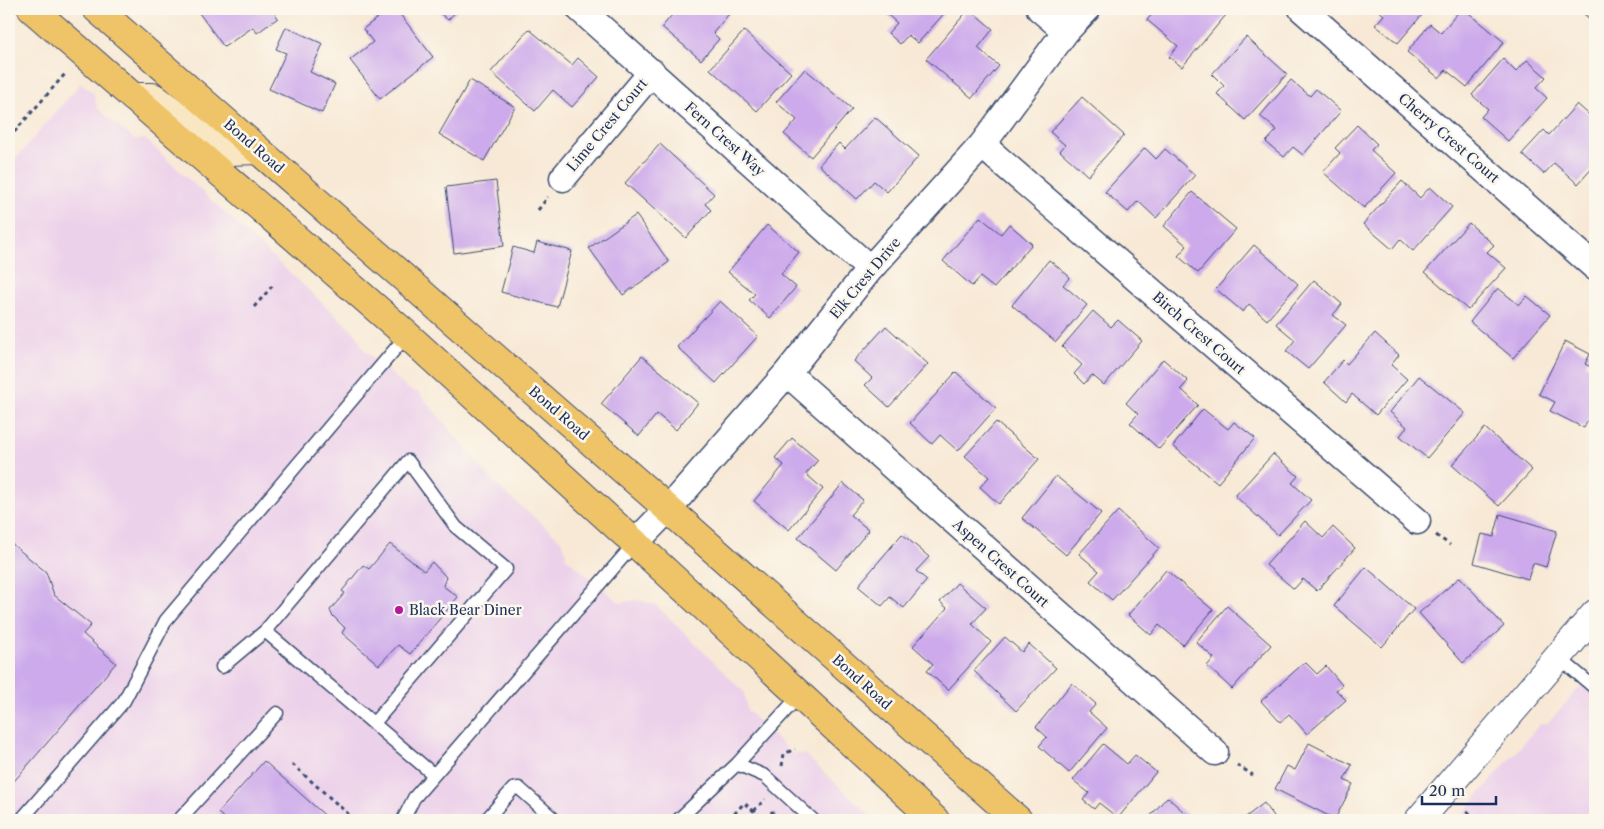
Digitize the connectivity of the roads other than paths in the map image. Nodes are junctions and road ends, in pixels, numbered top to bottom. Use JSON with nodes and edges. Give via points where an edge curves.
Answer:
{"nodes":[{"id":1,"x":32,"y":9,"type":"edge"},
{"id":2,"x":97,"y":9,"type":"edge"},
{"id":3,"x":580,"y":9,"type":"edge"},
{"id":4,"x":1040,"y":9,"type":"edge"},
{"id":5,"x":1087,"y":9,"type":"edge"},
{"id":6,"x":1302,"y":9,"type":"edge"},
{"id":7,"x":1066,"y":31,"type":"junction"},
{"id":8,"x":652,"y":72,"type":"junction"},
{"id":9,"x":133,"y":96,"type":"junction"},
{"id":10,"x":982,"y":145,"type":"junction"},
{"id":11,"x":258,"y":150,"type":"junction"},
{"id":12,"x":563,"y":178,"type":"dead end"},
{"id":13,"x":1595,"y":267,"type":"edge"},
{"id":14,"x":870,"y":269,"type":"junction"},
{"id":15,"x":407,"y":335,"type":"junction"},
{"id":16,"x":787,"y":373,"type":"junction"},
{"id":17,"x":668,"y":509,"type":"junction"},
{"id":18,"x":1417,"y":521,"type":"dead end"},
{"id":19,"x":636,"y":543,"type":"junction"},
{"id":20,"x":1595,"y":614,"type":"edge"},
{"id":21,"x":265,"y":631,"type":"junction"},
{"id":22,"x":1558,"y":657,"type":"junction"},
{"id":23,"x":222,"y":667,"type":"dead end"},
{"id":24,"x":1595,"y":688,"type":"edge"},
{"id":25,"x":799,"y":696,"type":"junction"},
{"id":26,"x":277,"y":713,"type":"dead end"},
{"id":27,"x":374,"y":723,"type":"junction"},
{"id":28,"x":1215,"y":752,"type":"dead end"},
{"id":29,"x":737,"y":764,"type":"junction"},
{"id":30,"x":434,"y":775,"type":"junction"},
{"id":31,"x":21,"y":820,"type":"edge"},
{"id":32,"x":179,"y":820,"type":"edge"},
{"id":33,"x":403,"y":820,"type":"edge"},
{"id":34,"x":486,"y":820,"type":"edge"},
{"id":35,"x":555,"y":820,"type":"edge"},
{"id":36,"x":678,"y":820,"type":"edge"},
{"id":37,"x":813,"y":820,"type":"edge"},
{"id":38,"x":935,"y":820,"type":"edge"},
{"id":39,"x":1018,"y":820,"type":"edge"},
{"id":40,"x":1419,"y":820,"type":"edge"}],
"edges":[{"from":1,"to":9,"type":"main road"},
{"from":2,"to":11,"type":"main road","name":"Bond Road"},
{"from":3,"to":8,"type":"street","name":"Fern Crest Way"},
{"from":4,"to":7,"type":"street"},
{"from":5,"to":7,"type":"street","name":"Elk Crest Drive"},
{"from":6,"to":13,"type":"street","name":"Cherry Crest Court"},
{"from":7,"to":10,"type":"street","name":"Elk Crest Drive"},
{"from":8,"to":12,"type":"street","name":"Lime Crest Court"},
{"from":8,"to":14,"type":"street","name":"Fern Crest Way"},
{"from":9,"to":11,"type":"main road","via":[[152,97],[230,151]]},
{"from":9,"to":15,"type":"main road"},
{"from":10,"to":14,"type":"street","name":"Elk Crest Drive"},
{"from":10,"to":18,"type":"street","name":"Birch Crest Court"},
{"from":11,"to":17,"type":"main road","name":"Bond Road"},
{"from":14,"to":16,"type":"street","name":"Elk Crest Drive"},
{"from":15,"to":19,"type":"main road"},
{"from":15,"to":31,"type":"lane","via":[[166,620],[124,701]]},
{"from":16,"to":17,"type":"street","name":"Elk Crest Drive"},
{"from":16,"to":28,"type":"street","name":"Aspen Crest Court"},
{"from":17,"to":19,"type":"street","name":"Elk Crest Drive"},
{"from":17,"to":39,"type":"main road","name":"Bond Road"},
{"from":19,"to":25,"type":"main road"},
{"from":19,"to":30,"type":"lane"},
{"from":20,"to":22,"type":"street"},
{"from":21,"to":23,"type":"lane"},
{"from":21,"to":27,"type":"lane"},
{"from":21,"to":27,"type":"lane","via":[[408,461],[456,527],[506,569]]},
{"from":22,"to":24,"type":"lane"},
{"from":22,"to":40,"type":"street"},
{"from":25,"to":29,"type":"lane"},
{"from":25,"to":38,"type":"main road"},
{"from":26,"to":32,"type":"lane"},
{"from":27,"to":30,"type":"lane"},
{"from":29,"to":36,"type":"lane"},
{"from":29,"to":37,"type":"lane","via":[[765,776]]},
{"from":30,"to":33,"type":"lane","via":[[414,798]]},
{"from":34,"to":35,"type":"lane","via":[[513,789],[519,788]]}]}
